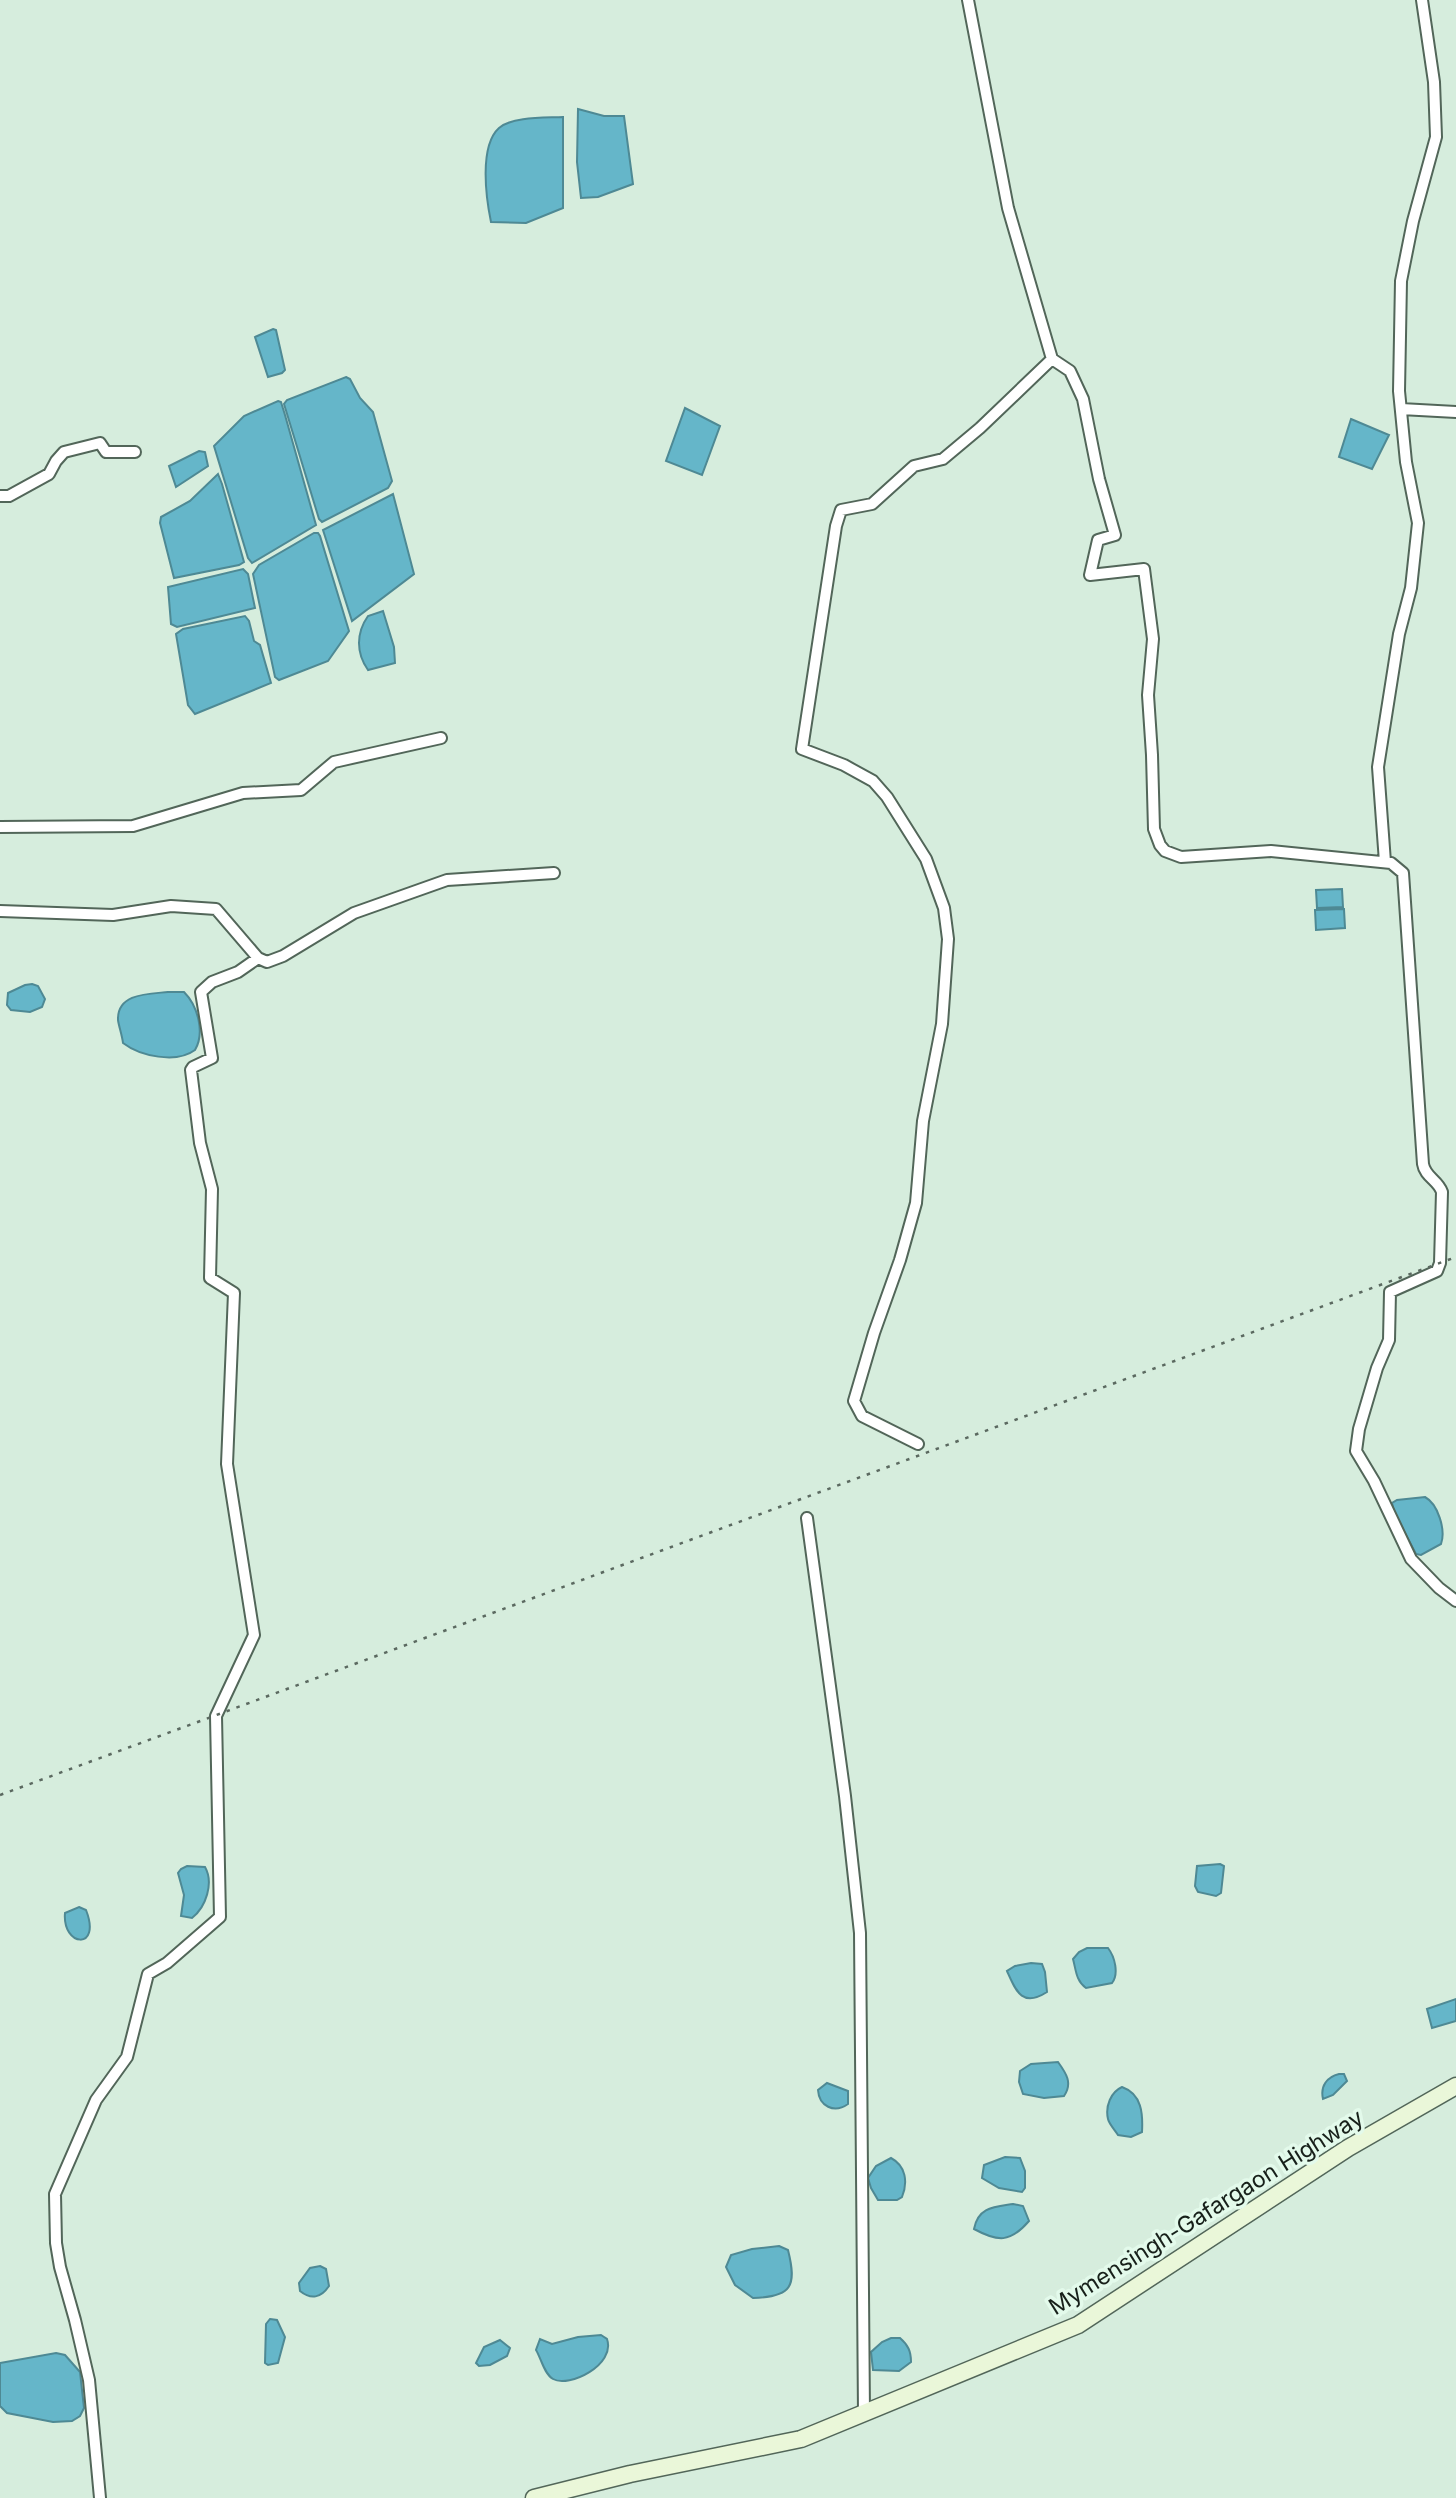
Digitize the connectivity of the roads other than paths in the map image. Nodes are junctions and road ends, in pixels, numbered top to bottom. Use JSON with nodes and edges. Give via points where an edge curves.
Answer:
{"nodes":[{"id":1,"x":968,"y":0,"type":"edge"},
{"id":2,"x":1422,"y":0,"type":"edge"},
{"id":3,"x":1052,"y":359,"type":"junction"},
{"id":4,"x":1401,"y":410,"type":"junction"},
{"id":5,"x":1456,"y":412,"type":"edge"},
{"id":6,"x":135,"y":453,"type":"dead end"},
{"id":7,"x":0,"y":496,"type":"edge"},
{"id":8,"x":441,"y":738,"type":"dead end"},
{"id":9,"x":0,"y":827,"type":"edge"},
{"id":10,"x":1385,"y":862,"type":"junction"},
{"id":11,"x":554,"y":873,"type":"dead end"},
{"id":12,"x":0,"y":911,"type":"edge"},
{"id":13,"x":257,"y":958,"type":"junction"},
{"id":14,"x":918,"y":1444,"type":"dead end"},
{"id":15,"x":807,"y":1518,"type":"dead end"},
{"id":16,"x":1456,"y":1601,"type":"edge"},
{"id":17,"x":1456,"y":2086,"type":"edge"},
{"id":18,"x":864,"y":2413,"type":"junction"},
{"id":19,"x":100,"y":2498,"type":"edge"},
{"id":20,"x":534,"y":2498,"type":"edge"}],
"edges":[{"from":1,"to":3,"type":"street","via":[[1008,208]]},
{"from":2,"to":4,"type":"street","via":[[1433,68],[1436,137],[1401,282]]},
{"from":3,"to":10,"type":"street","via":[[1070,371],[1083,399],[1115,535],[1098,540],[1090,575],[1144,569],[1153,639],[1148,718],[1154,829],[1160,845],[1181,857],[1281,851]]},
{"from":3,"to":14,"type":"street","via":[[943,458],[915,466],[872,504],[841,510],[802,749],[873,781],[926,859],[944,908],[948,939],[942,1024],[923,1121],[916,1203],[855,1401],[862,1416]]},
{"from":4,"to":5,"type":"street"},
{"from":4,"to":10,"type":"street","via":[[1418,523],[1411,588],[1378,767]]},
{"from":6,"to":7,"type":"street","via":[[106,452],[100,443],[64,452],[49,474],[9,496]]},
{"from":8,"to":9,"type":"street","via":[[334,762],[300,790],[243,793],[133,826]]},
{"from":10,"to":16,"type":"street","via":[[1401,869],[1406,886],[1423,1164],[1442,1192],[1442,1245],[1437,1271],[1391,1292],[1389,1340],[1355,1445],[1411,1559]]},
{"from":11,"to":13,"type":"street","via":[[447,880],[354,913],[283,956],[267,962]]},
{"from":12,"to":13,"type":"street","via":[[113,915],[171,906],[216,909]]},
{"from":13,"to":19,"type":"street","via":[[201,992],[212,1058],[191,1070],[200,1143],[212,1189],[210,1278],[234,1293],[227,1464],[254,1635],[216,1716],[220,1917],[148,1974],[127,2057],[96,2100],[55,2194],[56,2243],[89,2380]]},
{"from":15,"to":18,"type":"street","via":[[860,1933]]},
{"from":17,"to":18,"type":"main road","name":"Mymensingh-Gafargaon Highway","via":[[1348,2148],[1078,2325]]},
{"from":18,"to":20,"type":"main road","name":"Mymensingh-Gafargaon Highway","via":[[801,2439]]}]}
